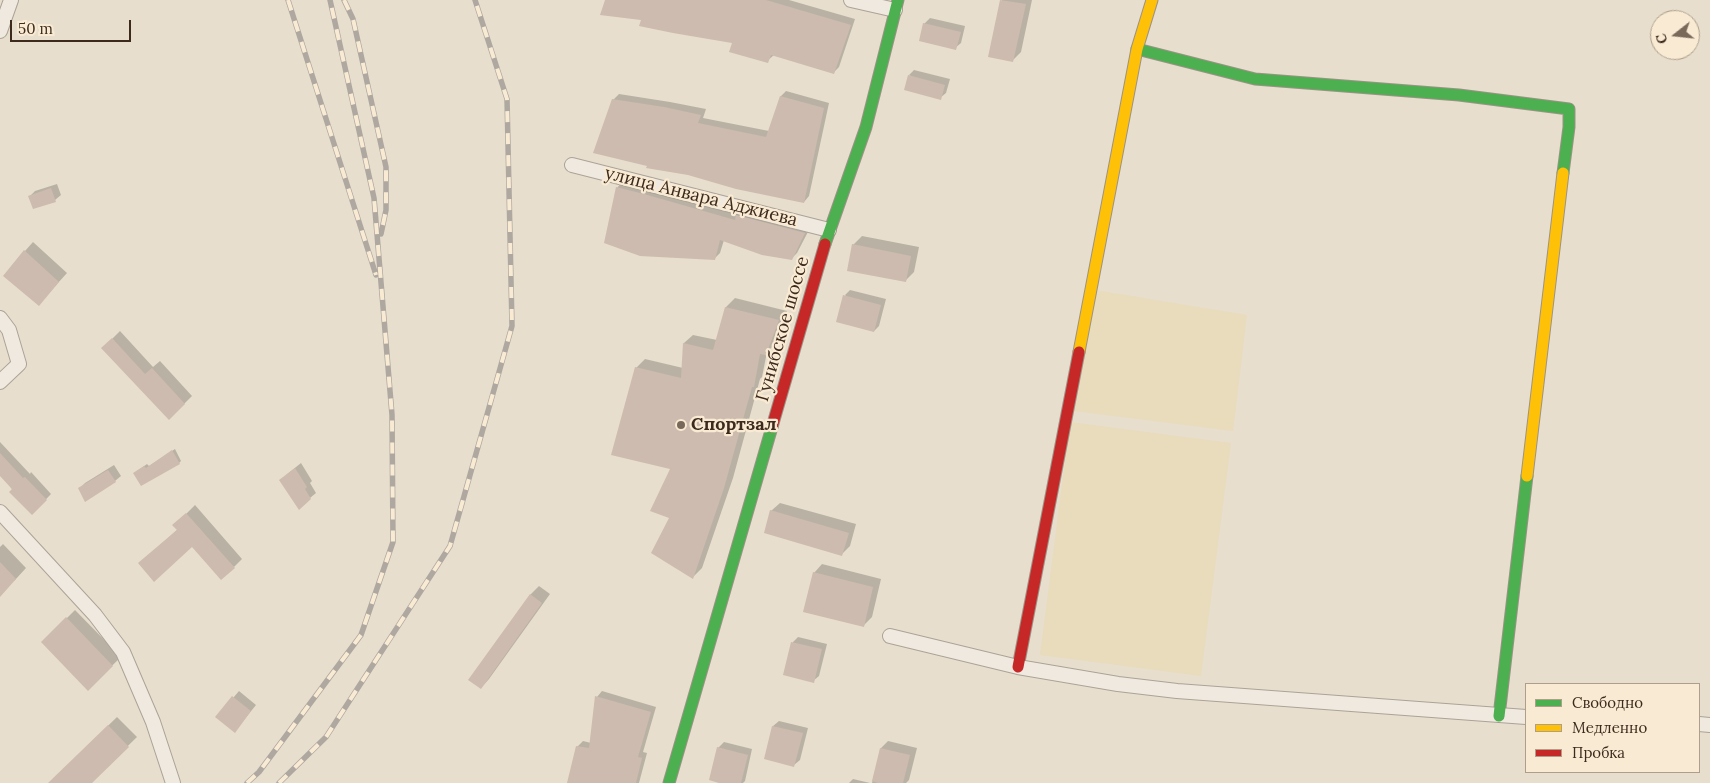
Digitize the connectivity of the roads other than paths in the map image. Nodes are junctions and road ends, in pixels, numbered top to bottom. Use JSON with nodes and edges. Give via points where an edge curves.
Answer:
{"nodes":[{"id":1,"x":11,"y":0,"type":"edge"},
{"id":2,"x":851,"y":0,"type":"edge"},
{"id":3,"x":1152,"y":0,"type":"edge"},
{"id":4,"x":896,"y":5,"type":"edge"},
{"id":5,"x":0,"y":31,"type":"edge"},
{"id":6,"x":1137,"y":49,"type":"junction"},
{"id":7,"x":572,"y":165,"type":"dead end"},
{"id":8,"x":829,"y":230,"type":"junction"},
{"id":9,"x":0,"y":318,"type":"edge"},
{"id":10,"x":0,"y":382,"type":"edge"},
{"id":11,"x":0,"y":512,"type":"edge"},
{"id":12,"x":890,"y":636,"type":"dead end"},
{"id":13,"x":1018,"y":667,"type":"junction"},
{"id":14,"x":1500,"y":716,"type":"junction"},
{"id":15,"x":1525,"y":717,"type":"edge"},
{"id":16,"x":173,"y":783,"type":"edge"},
{"id":17,"x":669,"y":783,"type":"edge"}],
"edges":[{"from":1,"to":5,"type":"street"},
{"from":2,"to":4,"type":"street"},
{"from":3,"to":6,"type":"street"},
{"from":4,"to":8,"type":"street","name":"Гунибское шоссе","via":[[866,127]]},
{"from":6,"to":13,"type":"street"},
{"from":6,"to":14,"type":"street","via":[[1255,79],[1569,109]]},
{"from":7,"to":8,"type":"street","name":"улица Анвара Аджиева"},
{"from":8,"to":17,"type":"street","name":"Гунибское шоссе"},
{"from":9,"to":10,"type":"street","via":[[9,330],[19,364]]},
{"from":11,"to":16,"type":"street","via":[[94,615],[123,652],[153,722]]},
{"from":12,"to":13,"type":"street"},
{"from":13,"to":14,"type":"street","via":[[1177,691]]},
{"from":14,"to":15,"type":"street"}]}
